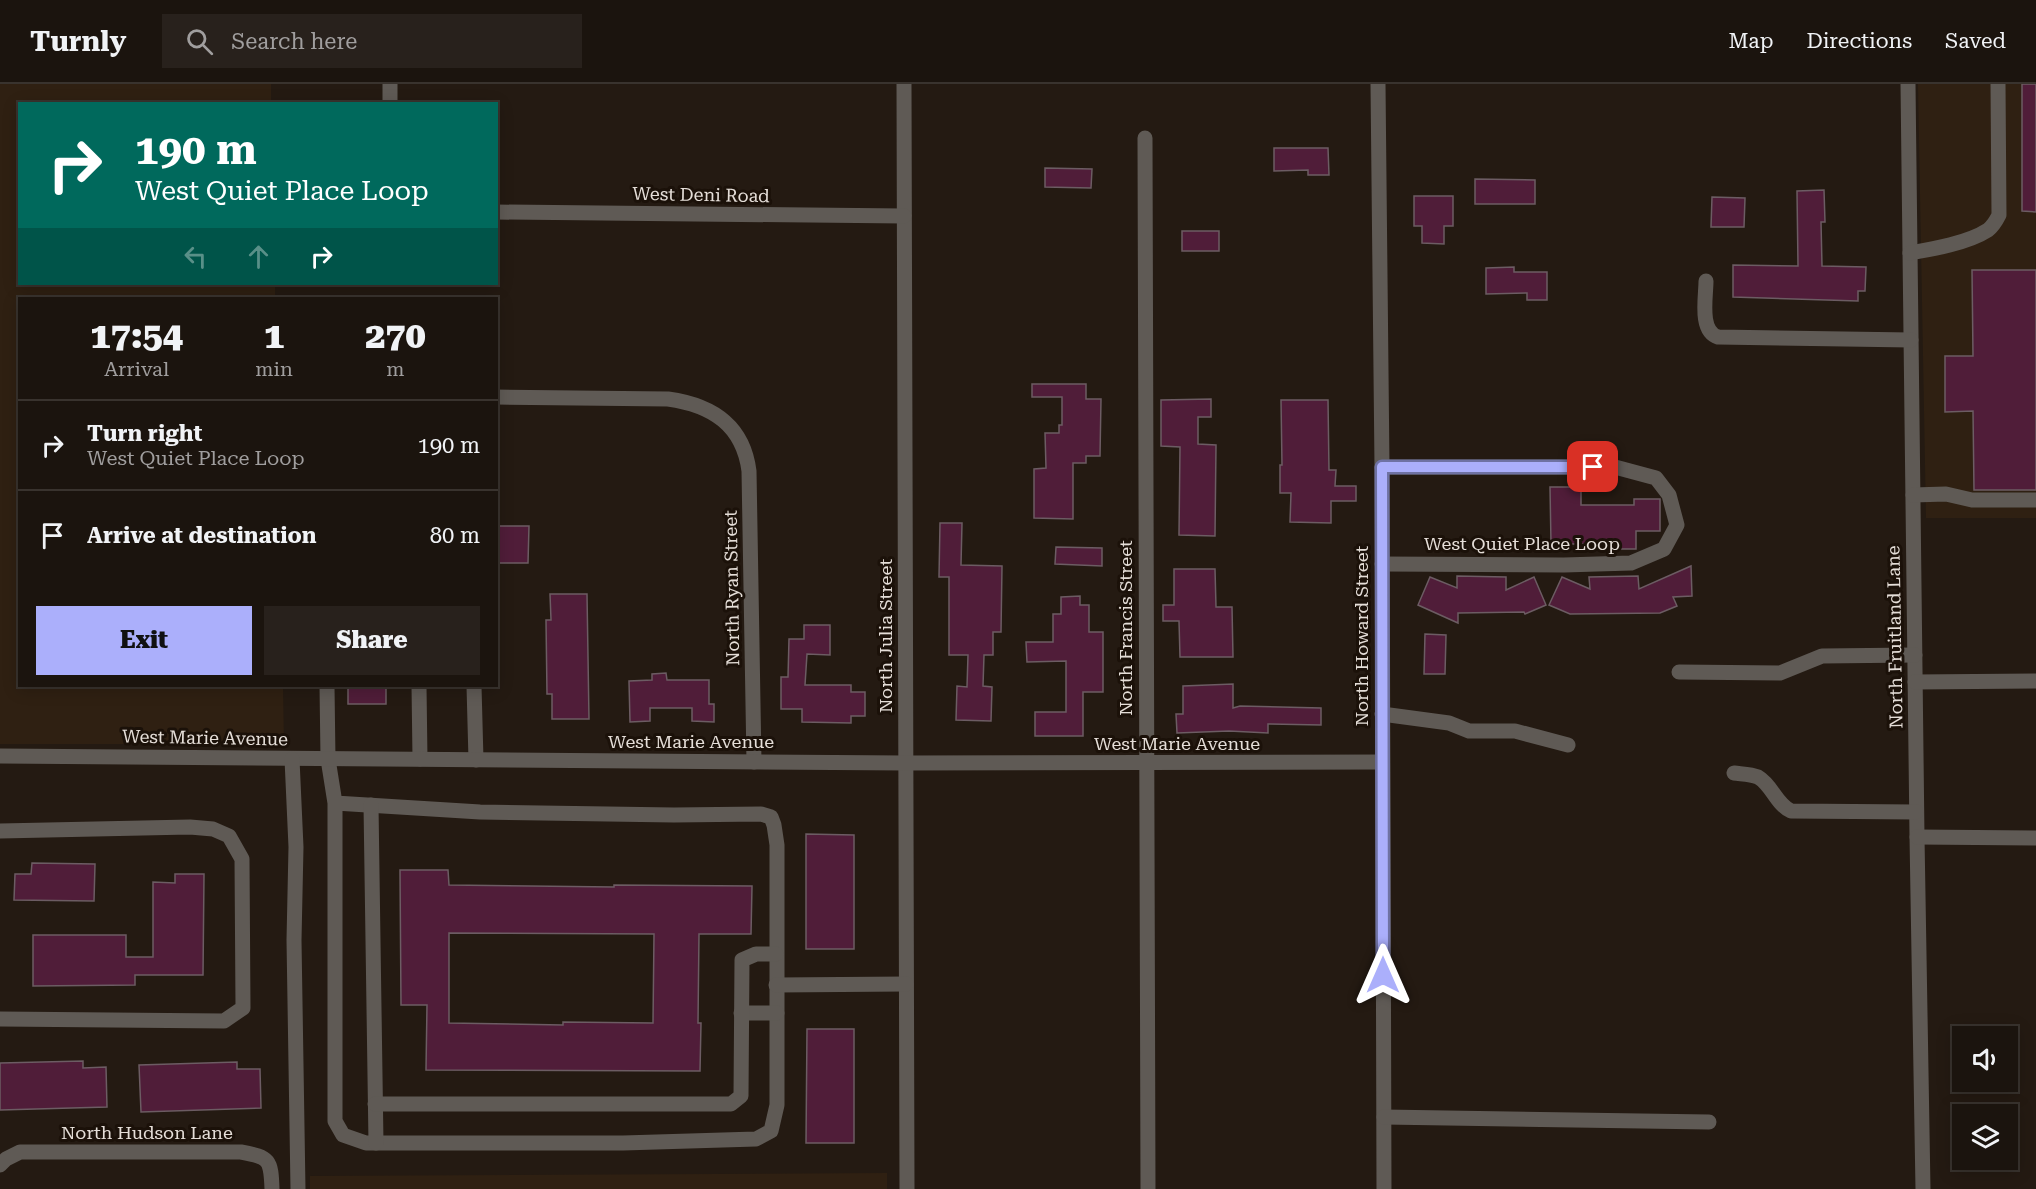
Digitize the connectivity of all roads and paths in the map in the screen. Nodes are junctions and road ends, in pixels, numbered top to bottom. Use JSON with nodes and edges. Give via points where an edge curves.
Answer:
{"nodes":[{"id":1,"x":390,"y":84,"type":"edge"},
{"id":2,"x":903,"y":84,"type":"edge"},
{"id":3,"x":1378,"y":84,"type":"edge"},
{"id":4,"x":1908,"y":84,"type":"edge"},
{"id":5,"x":1998,"y":84,"type":"edge"},
{"id":6,"x":390,"y":102,"type":"edge"},
{"id":7,"x":1145,"y":138,"type":"dead end"},
{"id":8,"x":498,"y":212,"type":"edge"},
{"id":9,"x":904,"y":216,"type":"junction"},
{"id":10,"x":1910,"y":253,"type":"junction"},
{"id":11,"x":1706,"y":281,"type":"dead end"},
{"id":12,"x":1911,"y":340,"type":"junction"},
{"id":13,"x":498,"y":397,"type":"edge"},
{"id":14,"x":1382,"y":467,"type":"junction"},
{"id":15,"x":1913,"y":495,"type":"junction"},
{"id":16,"x":2036,"y":500,"type":"edge"},
{"id":17,"x":1382,"y":564,"type":"junction"},
{"id":18,"x":1915,"y":655,"type":"junction"},
{"id":19,"x":1679,"y":672,"type":"dead end"},
{"id":20,"x":2036,"y":681,"type":"edge"},
{"id":21,"x":1915,"y":682,"type":"junction"},
{"id":22,"x":327,"y":687,"type":"edge"},
{"id":23,"x":418,"y":687,"type":"edge"},
{"id":24,"x":474,"y":687,"type":"edge"},
{"id":25,"x":1382,"y":714,"type":"junction"},
{"id":26,"x":1568,"y":745,"type":"dead end"},
{"id":27,"x":0,"y":756,"type":"edge"},
{"id":28,"x":292,"y":759,"type":"junction"},
{"id":29,"x":328,"y":759,"type":"junction"},
{"id":30,"x":420,"y":759,"type":"junction"},
{"id":31,"x":476,"y":760,"type":"junction"},
{"id":32,"x":754,"y":762,"type":"junction"},
{"id":33,"x":1382,"y":762,"type":"junction"},
{"id":34,"x":905,"y":763,"type":"junction"},
{"id":35,"x":1147,"y":764,"type":"junction"},
{"id":36,"x":1734,"y":773,"type":"dead end"},
{"id":37,"x":335,"y":803,"type":"junction"},
{"id":38,"x":371,"y":805,"type":"junction"},
{"id":39,"x":1917,"y":812,"type":"junction"},
{"id":40,"x":0,"y":831,"type":"edge"},
{"id":41,"x":1917,"y":837,"type":"junction"},
{"id":42,"x":2036,"y":838,"type":"edge"},
{"id":43,"x":776,"y":954,"type":"junction"},
{"id":44,"x":906,"y":984,"type":"junction"},
{"id":45,"x":776,"y":985,"type":"junction"},
{"id":46,"x":741,"y":1013,"type":"junction"},
{"id":47,"x":777,"y":1013,"type":"junction"},
{"id":48,"x":0,"y":1019,"type":"edge"},
{"id":49,"x":375,"y":1104,"type":"junction"},
{"id":50,"x":1384,"y":1117,"type":"junction"},
{"id":51,"x":1709,"y":1122,"type":"dead end"},
{"id":52,"x":376,"y":1143,"type":"junction"},
{"id":53,"x":0,"y":1165,"type":"edge"},
{"id":54,"x":272,"y":1189,"type":"edge"},
{"id":55,"x":298,"y":1189,"type":"edge"},
{"id":56,"x":907,"y":1189,"type":"edge"},
{"id":57,"x":1148,"y":1189,"type":"edge"},
{"id":58,"x":1384,"y":1189,"type":"edge"},
{"id":59,"x":1923,"y":1189,"type":"edge"}],
"edges":[{"from":1,"to":6,"type":"street"},
{"from":2,"to":9,"type":"street","name":"North Julia Street"},
{"from":3,"to":14,"type":"street","name":"North Howard Street"},
{"from":4,"to":10,"type":"street","name":"North Fruitland Lane"},
{"from":5,"to":10,"type":"street","via":[[2000,215],[1988,230]]},
{"from":7,"to":35,"type":"street","name":"North Francis Street"},
{"from":8,"to":9,"type":"street","name":"West Deni Road"},
{"from":9,"to":34,"type":"street","name":"North Julia Street"},
{"from":10,"to":12,"type":"street","name":"North Fruitland Lane"},
{"from":11,"to":12,"type":"street","via":[[1706,322],[1709,332],[1718,337]]},
{"from":12,"to":15,"type":"street","name":"North Fruitland Lane"},
{"from":13,"to":32,"type":"street","name":"North Ryan Street","via":[[689,402],[717,414],[736,434],[749,471]]},
{"from":14,"to":17,"type":"street","name":"North Howard Street"},
{"from":14,"to":17,"type":"street","name":"West Quiet Place Loop","via":[[1615,467],[1656,478],[1669,495],[1677,525],[1664,549],[1631,563]]},
{"from":15,"to":16,"type":"street"},
{"from":15,"to":18,"type":"street","name":"North Fruitland Lane"},
{"from":17,"to":25,"type":"street","name":"North Howard Street"},
{"from":18,"to":19,"type":"street","via":[[1822,656],[1780,673]]},
{"from":18,"to":21,"type":"street","name":"North Fruitland Lane"},
{"from":20,"to":21,"type":"street"},
{"from":21,"to":39,"type":"street","name":"North Fruitland Lane"},
{"from":22,"to":29,"type":"street"},
{"from":23,"to":30,"type":"street"},
{"from":24,"to":31,"type":"street"},
{"from":25,"to":26,"type":"street","via":[[1449,723],[1469,731],[1515,731]]},
{"from":25,"to":33,"type":"street","name":"North Howard Street"},
{"from":27,"to":28,"type":"street","name":"West Marie Avenue"},
{"from":28,"to":29,"type":"street","name":"West Marie Avenue"},
{"from":28,"to":55,"type":"street"},
{"from":29,"to":30,"type":"street","name":"West Marie Avenue"},
{"from":29,"to":37,"type":"street"},
{"from":30,"to":31,"type":"street","name":"West Marie Avenue"},
{"from":31,"to":32,"type":"street","name":"West Marie Avenue"},
{"from":32,"to":34,"type":"street","name":"West Marie Avenue"},
{"from":33,"to":35,"type":"street","name":"West Marie Avenue"},
{"from":33,"to":50,"type":"street","name":"North Howard Street"},
{"from":34,"to":35,"type":"street","name":"West Marie Avenue"},
{"from":34,"to":44,"type":"street","name":"North Julia Street"},
{"from":35,"to":57,"type":"street","name":"North Francis Street"},
{"from":36,"to":39,"type":"street","via":[[1763,781],[1791,811]]},
{"from":37,"to":38,"type":"street"},
{"from":37,"to":52,"type":"street","via":[[335,1121],[343,1135]]},
{"from":38,"to":43,"type":"street","via":[[480,812],[771,817],[777,845]]},
{"from":38,"to":49,"type":"street"},
{"from":39,"to":41,"type":"street","name":"North Fruitland Lane"},
{"from":40,"to":48,"type":"street","via":[[190,826],[229,836],[242,859],[243,1008],[224,1021]]},
{"from":41,"to":42,"type":"street"},
{"from":41,"to":59,"type":"street","name":"North Fruitland Lane"},
{"from":43,"to":45,"type":"street"},
{"from":43,"to":46,"type":"street","via":[[756,954],[742,960]]},
{"from":44,"to":45,"type":"street"},
{"from":44,"to":56,"type":"street","name":"North Julia Street"},
{"from":45,"to":47,"type":"street"},
{"from":46,"to":47,"type":"street"},
{"from":46,"to":49,"type":"street","via":[[741,1096],[731,1104]]},
{"from":47,"to":52,"type":"street","via":[[777,1105],[771,1131],[756,1139]]},
{"from":49,"to":52,"type":"street"},
{"from":50,"to":51,"type":"street"},
{"from":50,"to":58,"type":"street","name":"North Howard Street"},
{"from":53,"to":54,"type":"street","name":"North Hudson Lane","via":[[20,1152],[241,1152],[266,1160],[271,1169]]}]}
